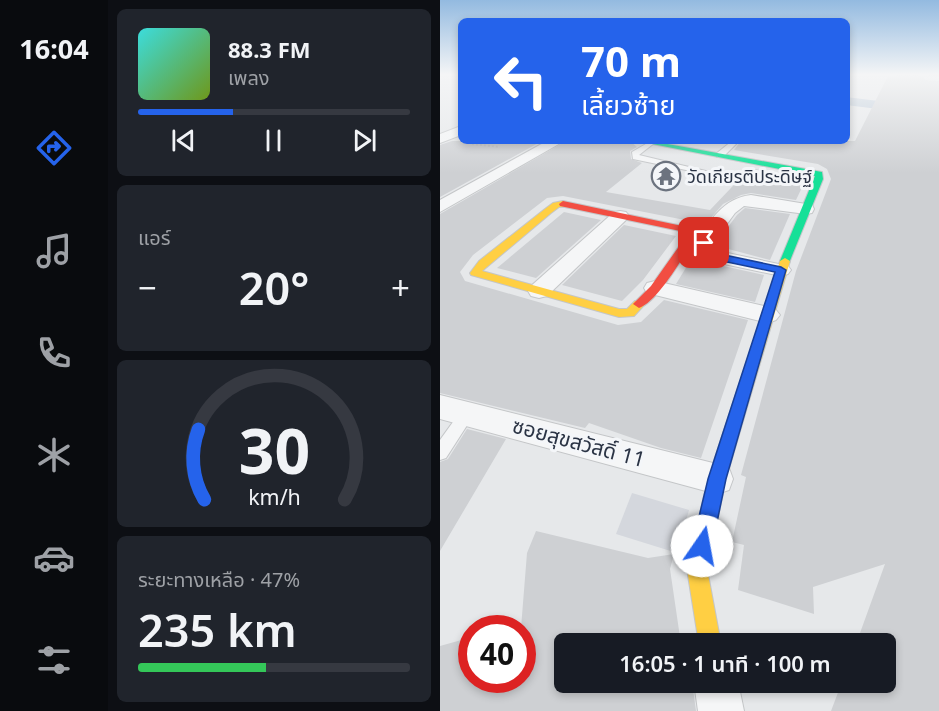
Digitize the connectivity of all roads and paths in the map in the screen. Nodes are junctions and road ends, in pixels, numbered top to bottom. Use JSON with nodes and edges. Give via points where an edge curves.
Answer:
{"nodes":[{"id":1,"x":458,"y":131,"type":"edge"},
{"id":2,"x":441,"y":138,"type":"edge"},
{"id":3,"x":458,"y":141,"type":"edge"},
{"id":4,"x":476,"y":144,"type":"edge"},
{"id":5,"x":551,"y":144,"type":"edge"},
{"id":6,"x":643,"y":144,"type":"edge"},
{"id":7,"x":657,"y":144,"type":"edge"},
{"id":8,"x":733,"y":144,"type":"edge"},
{"id":9,"x":533,"y":154,"type":"junction"},
{"id":10,"x":720,"y":155,"type":"junction"},
{"id":11,"x":710,"y":173,"type":"dead end"},
{"id":12,"x":440,"y":207,"type":"edge"},
{"id":13,"x":806,"y":209,"type":"junction"},
{"id":14,"x":620,"y":216,"type":"junction"},
{"id":15,"x":781,"y":270,"type":"junction"},
{"id":16,"x":655,"y":288,"type":"junction"},
{"id":17,"x":539,"y":291,"type":"junction"},
{"id":18,"x":768,"y":315,"type":"junction"},
{"id":19,"x":454,"y":409,"type":"edge"},
{"id":20,"x":440,"y":453,"type":"edge"},
{"id":21,"x":717,"y":479,"type":"junction"},
{"id":22,"x":708,"y":633,"type":"edge"},
{"id":23,"x":718,"y":693,"type":"edge"},
{"id":24,"x":721,"y":711,"type":"edge"}],
"edges":[{"from":1,"to":2,"type":"street"},
{"from":2,"to":3,"type":"path"},
{"from":4,"to":9,"type":"path"},
{"from":5,"to":9,"type":"street"},
{"from":6,"to":11,"type":"lane","via":[[636,157]]},
{"from":7,"to":10,"type":"street"},
{"from":8,"to":10,"type":"lane"},
{"from":9,"to":12,"type":"street"},
{"from":10,"to":13,"type":"street","via":[[819,174]]},
{"from":13,"to":15,"type":"street"},
{"from":13,"to":15,"type":"street","via":[[740,201],[729,209],[704,243],[707,251],[717,257]]},
{"from":14,"to":16,"type":"street","via":[[689,230],[692,235]]},
{"from":14,"to":17,"type":"street"},
{"from":14,"to":17,"type":"street","via":[[556,205],[475,273]]},
{"from":15,"to":18,"type":"street"},
{"from":16,"to":17,"type":"street","via":[[630,313]]},
{"from":16,"to":18,"type":"street"},
{"from":18,"to":21,"type":"street"},
{"from":19,"to":20,"type":"lane"},
{"from":19,"to":21,"type":"street","name":"ซอยสุขสวัสดิ์ 11"},
{"from":21,"to":22,"type":"street","via":[[697,569]]},
{"from":23,"to":24,"type":"street"}]}
